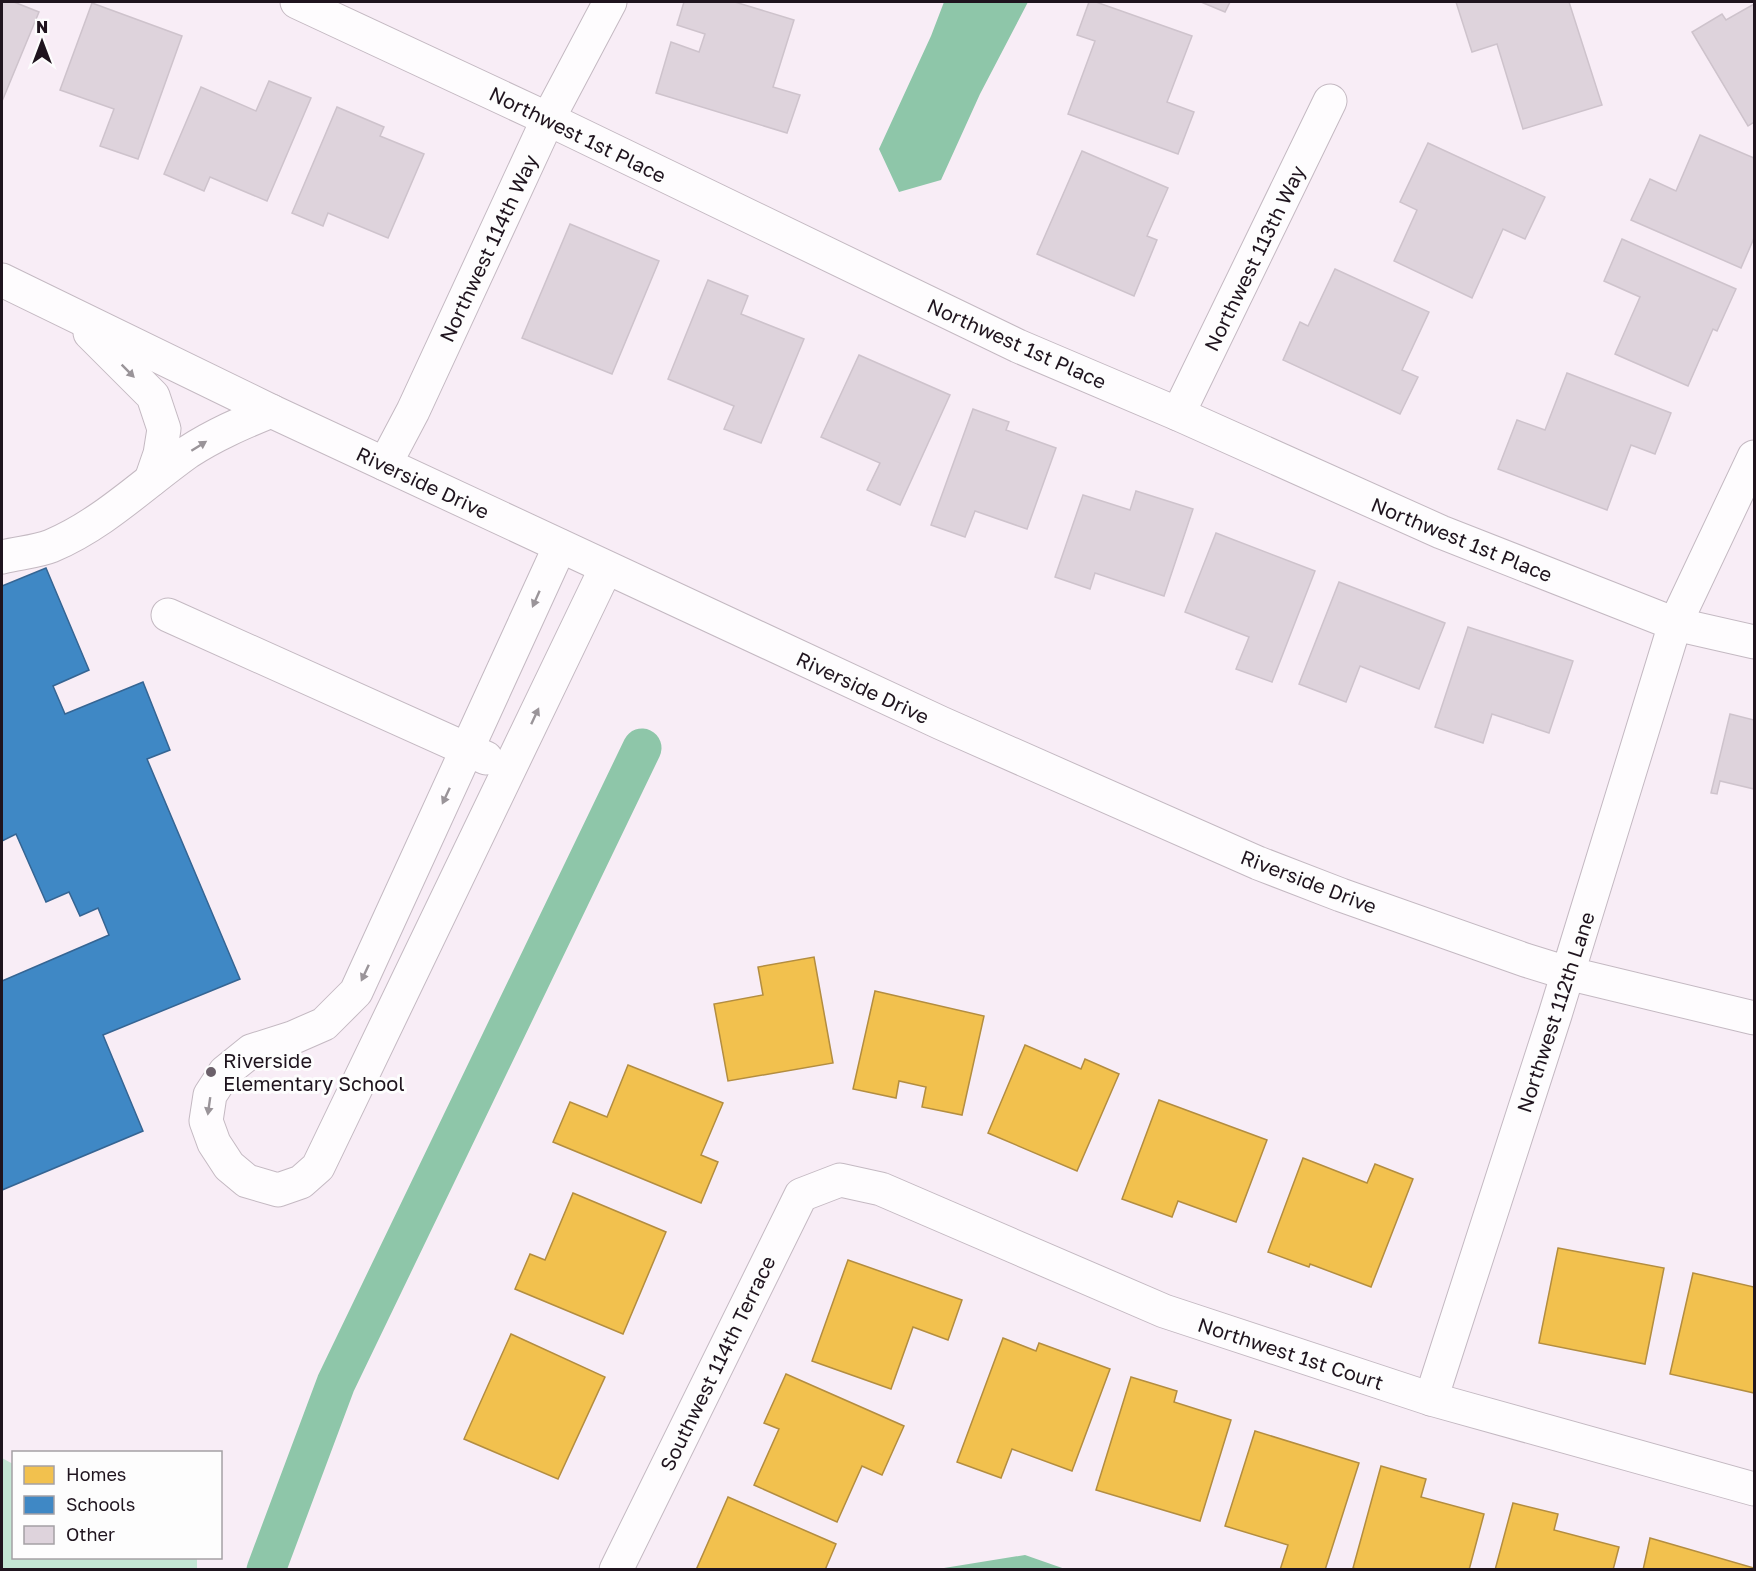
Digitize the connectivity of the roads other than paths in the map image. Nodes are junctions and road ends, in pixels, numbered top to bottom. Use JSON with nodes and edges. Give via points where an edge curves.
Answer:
{"nodes":[{"id":1,"x":297,"y":2,"type":"edge"},
{"id":2,"x":610,"y":2,"type":"edge"},
{"id":3,"x":1330,"y":101,"type":"dead end"},
{"id":4,"x":548,"y":119,"type":"junction"},
{"id":5,"x":2,"y":280,"type":"edge"},
{"id":6,"x":72,"y":315,"type":"junction"},
{"id":7,"x":271,"y":411,"type":"junction"},
{"id":8,"x":1178,"y":414,"type":"junction"},
{"id":9,"x":1755,"y":457,"type":"edge"},
{"id":10,"x":385,"y":464,"type":"junction"},
{"id":11,"x":151,"y":480,"type":"junction"},
{"id":12,"x":560,"y":546,"type":"junction"},
{"id":13,"x":2,"y":557,"type":"edge"},
{"id":14,"x":606,"y":567,"type":"junction"},
{"id":15,"x":168,"y":615,"type":"dead end"},
{"id":16,"x":1675,"y":624,"type":"junction"},
{"id":17,"x":1755,"y":642,"type":"edge"},
{"id":18,"x":468,"y":750,"type":"junction"},
{"id":19,"x":510,"y":769,"type":"junction"},
{"id":20,"x":1567,"y":973,"type":"junction"},
{"id":21,"x":1755,"y":1018,"type":"edge"},
{"id":22,"x":840,"y":1180,"type":"joint"},
{"id":23,"x":1431,"y":1399,"type":"junction"},
{"id":24,"x":1755,"y":1489,"type":"edge"},
{"id":25,"x":616,"y":1569,"type":"edge"}],
"edges":[{"from":1,"to":4,"type":"street","name":"Northwest 1st Place"},
{"from":2,"to":4,"type":"street","name":"Northwest 114th Way"},
{"from":3,"to":8,"type":"street","name":"Northwest 113th Way"},
{"from":4,"to":8,"type":"street","name":"Northwest 1st Place","via":[[1018,346]]},
{"from":4,"to":10,"type":"street","name":"Northwest 114th Way"},
{"from":5,"to":6,"type":"street","name":"Riverside Drive"},
{"from":6,"to":7,"type":"street","name":"Riverside Drive"},
{"from":6,"to":11,"type":"street","one_way":true,"via":[[153,396],[164,429]]},
{"from":7,"to":10,"type":"street","name":"Riverside Drive"},
{"from":11,"to":7,"type":"street","one_way":true,"via":[[205,441]]},
{"from":8,"to":16,"type":"street","name":"Northwest 1st Place","via":[[1441,532]]},
{"from":9,"to":16,"type":"street","name":"Northwest 112th Lane"},
{"from":10,"to":12,"type":"street","name":"Riverside Drive"},
{"from":11,"to":13,"type":"street","via":[[108,514],[50,546]]},
{"from":12,"to":14,"type":"street","name":"Riverside Drive"},
{"from":12,"to":18,"type":"street","one_way":true},
{"from":19,"to":14,"type":"street","one_way":true},
{"from":14,"to":20,"type":"street","name":"Riverside Drive","via":[[940,723],[1258,863]]},
{"from":15,"to":18,"type":"street"},
{"from":16,"to":17,"type":"street","name":"Northwest 1st Place"},
{"from":16,"to":20,"type":"street","name":"Northwest 112th Lane"},
{"from":18,"to":19,"type":"street"},
{"from":18,"to":19,"type":"street","one_way":true,"via":[[356,992],[324,1024],[251,1051],[225,1072],[210,1095],[206,1121],[214,1143],[229,1166],[247,1181],[278,1190],[301,1182],[318,1167]]},
{"from":20,"to":21,"type":"street","name":"Riverside Drive"},
{"from":20,"to":23,"type":"street","name":"Northwest 112th Lane"},
{"from":22,"to":23,"type":"street","name":"Northwest 1st Court","via":[[881,1189],[1164,1311]]},
{"from":22,"to":25,"type":"street","name":"Southwest 114th Terrace","via":[[801,1195]]},
{"from":23,"to":24,"type":"street","name":"Northwest 1st Court"}]}
